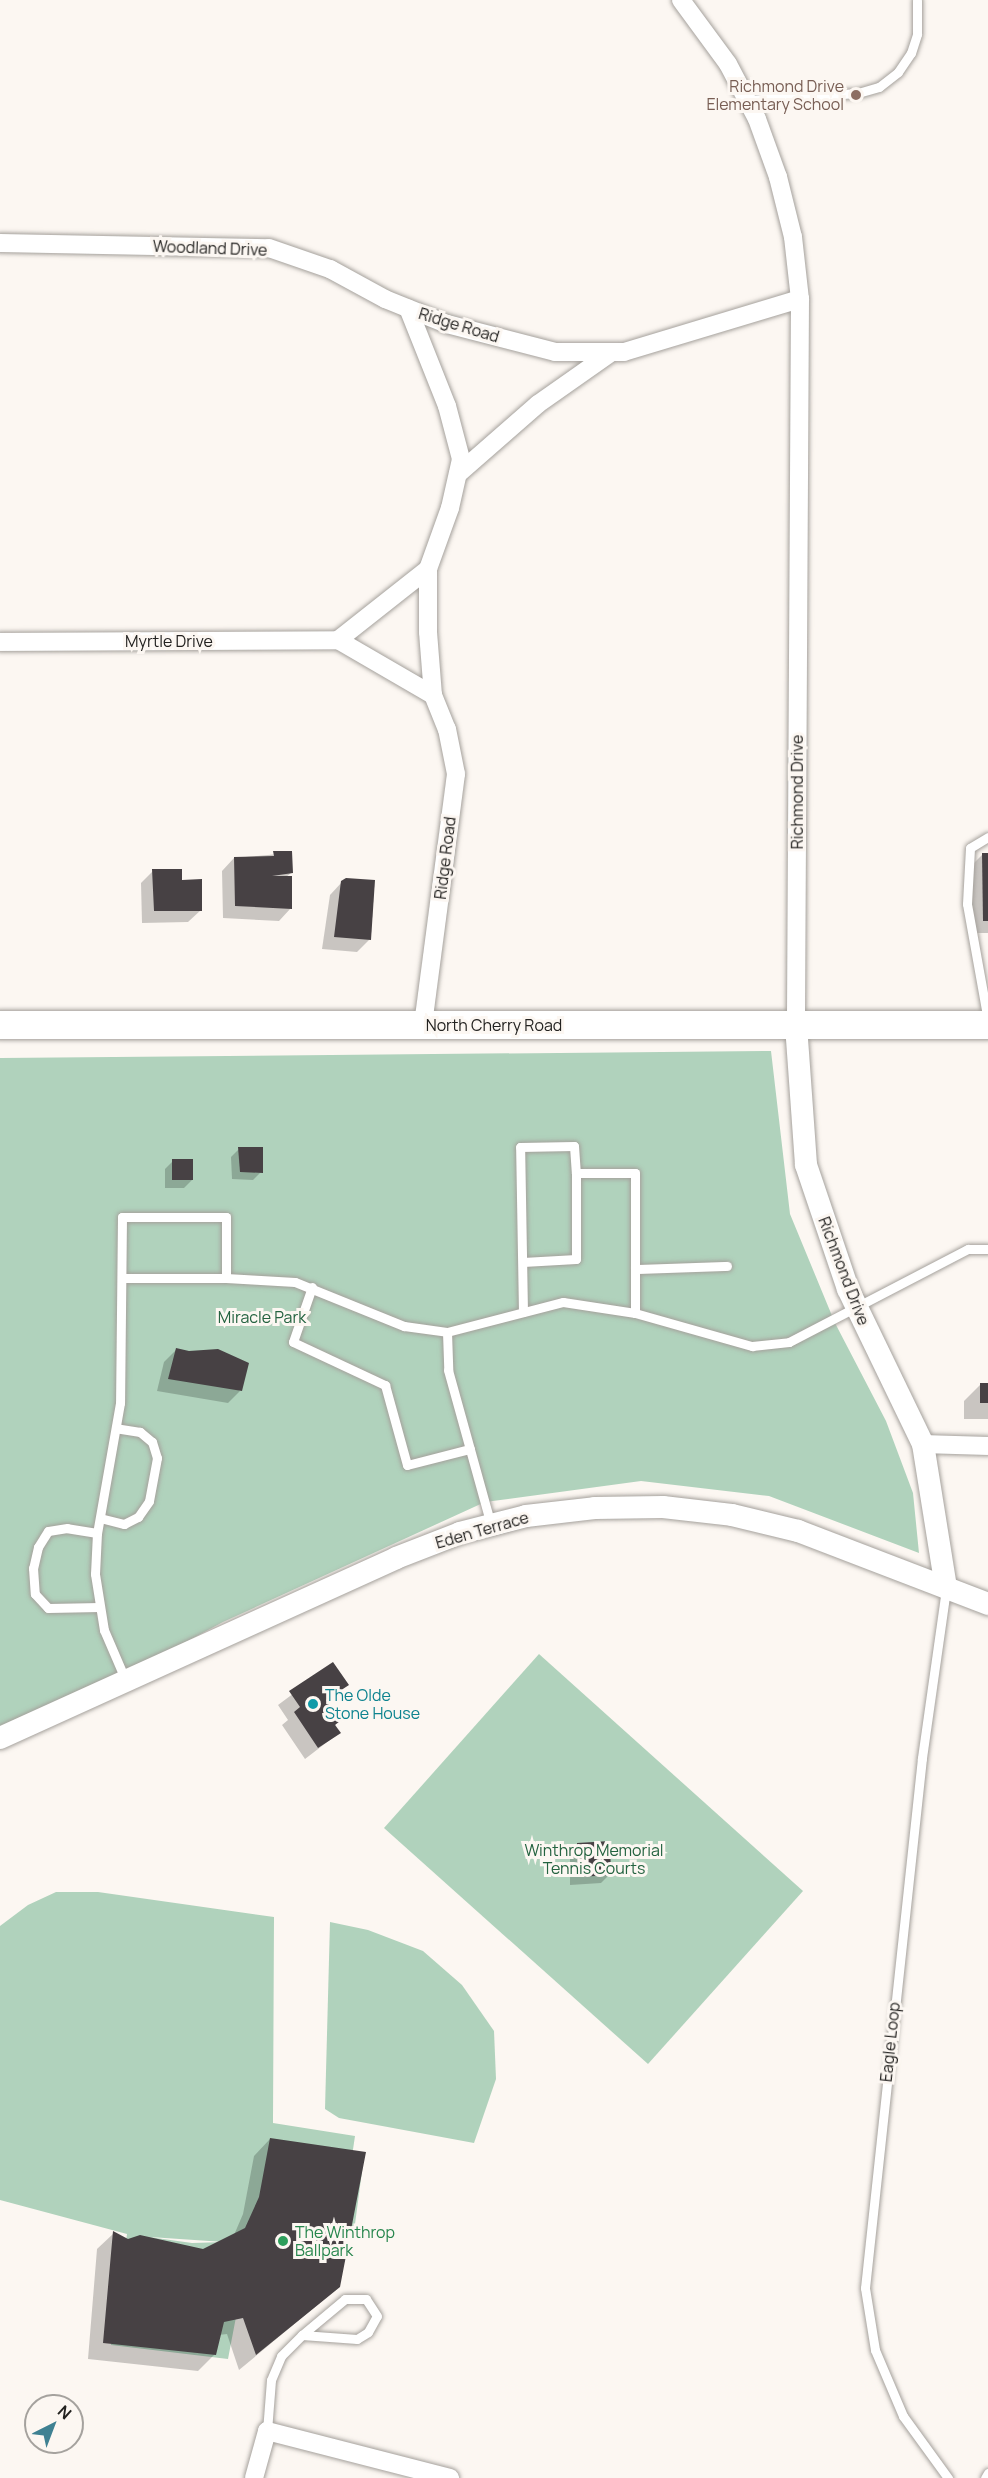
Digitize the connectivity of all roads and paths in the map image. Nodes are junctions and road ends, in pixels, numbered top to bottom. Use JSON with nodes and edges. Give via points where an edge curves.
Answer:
{"nodes":[{"id":1,"x":681,"y":0,"type":"edge"},
{"id":2,"x":917,"y":0,"type":"edge"},
{"id":3,"x":747,"y":100,"type":"junction"},
{"id":4,"x":0,"y":243,"type":"edge"},
{"id":5,"x":800,"y":298,"type":"junction"},
{"id":6,"x":408,"y":308,"type":"junction"},
{"id":7,"x":612,"y":352,"type":"junction"},
{"id":8,"x":458,"y":474,"type":"junction"},
{"id":9,"x":428,"y":569,"type":"junction"},
{"id":10,"x":338,"y":640,"type":"junction"},
{"id":11,"x":0,"y":642,"type":"edge"},
{"id":12,"x":433,"y":695,"type":"junction"},
{"id":13,"x":988,"y":837,"type":"edge"},
{"id":14,"x":988,"y":1023,"type":"edge"},
{"id":15,"x":0,"y":1024,"type":"edge"},
{"id":16,"x":423,"y":1025,"type":"junction"},
{"id":17,"x":796,"y":1025,"type":"junction"},
{"id":18,"x":576,"y":1173,"type":"junction"},
{"id":19,"x":988,"y":1249,"type":"edge"},
{"id":20,"x":523,"y":1262,"type":"junction"},
{"id":21,"x":727,"y":1266,"type":"dead end"},
{"id":22,"x":635,"y":1269,"type":"junction"},
{"id":23,"x":122,"y":1278,"type":"junction"},
{"id":24,"x":226,"y":1278,"type":"junction"},
{"id":25,"x":312,"y":1287,"type":"junction"},
{"id":26,"x":857,"y":1310,"type":"junction"},
{"id":27,"x":523,"y":1312,"type":"junction"},
{"id":28,"x":635,"y":1313,"type":"junction"},
{"id":29,"x":447,"y":1332,"type":"junction"},
{"id":30,"x":116,"y":1428,"type":"junction"},
{"id":31,"x":923,"y":1443,"type":"junction"},
{"id":32,"x":988,"y":1446,"type":"edge"},
{"id":33,"x":470,"y":1449,"type":"junction"},
{"id":34,"x":100,"y":1518,"type":"junction"},
{"id":35,"x":491,"y":1525,"type":"junction"},
{"id":36,"x":97,"y":1533,"type":"junction"},
{"id":37,"x":946,"y":1587,"type":"junction"},
{"id":38,"x":988,"y":1604,"type":"edge"},
{"id":39,"x":100,"y":1607,"type":"junction"},
{"id":40,"x":126,"y":1681,"type":"junction"},
{"id":41,"x":0,"y":1738,"type":"edge"},
{"id":42,"x":302,"y":2335,"type":"junction"},
{"id":43,"x":267,"y":2431,"type":"junction"},
{"id":44,"x":988,"y":2472,"type":"edge"},
{"id":45,"x":254,"y":2478,"type":"edge"},
{"id":46,"x":450,"y":2478,"type":"edge"},
{"id":47,"x":948,"y":2478,"type":"edge"},
{"id":48,"x":985,"y":2478,"type":"edge"}],
"edges":[{"from":1,"to":3,"type":"street","name":"Richmond Drive","via":[[728,64]]},
{"from":2,"to":3,"type":"lane","via":[[917,34],[911,53],[898,72],[879,87],[858,93]]},
{"from":3,"to":5,"type":"street","name":"Richmond Drive","via":[[778,177],[793,237]]},
{"from":4,"to":6,"type":"street","name":"Woodland Drive","via":[[269,248],[330,269]]},
{"from":5,"to":7,"type":"street","name":"Ridge Road"},
{"from":5,"to":17,"type":"street","name":"Richmond Drive"},
{"from":6,"to":7,"type":"street","name":"Ridge Road","via":[[447,324],[555,352]]},
{"from":6,"to":8,"type":"street","name":"Ridge Road","via":[[447,406],[461,459]]},
{"from":7,"to":8,"type":"street","name":"Ridge Road","via":[[538,404]]},
{"from":8,"to":9,"type":"street","name":"Ridge Road"},
{"from":9,"to":10,"type":"street"},
{"from":9,"to":12,"type":"street","name":"Ridge Road"},
{"from":10,"to":11,"type":"street","name":"Myrtle Drive"},
{"from":10,"to":12,"type":"street"},
{"from":12,"to":16,"type":"street","name":"Ridge Road","via":[[447,729],[456,774]]},
{"from":13,"to":14,"type":"lane","via":[[970,848],[967,904]]},
{"from":14,"to":17,"type":"main road","name":"North Cherry Road"},
{"from":15,"to":16,"type":"main road","name":"North Cherry Road"},
{"from":16,"to":17,"type":"main road","name":"North Cherry Road"},
{"from":17,"to":26,"type":"street","name":"Richmond Drive","via":[[806,1166]]},
{"from":18,"to":20,"type":"lane","via":[[576,1259]]},
{"from":18,"to":20,"type":"lane","via":[[574,1146],[520,1147]]},
{"from":18,"to":22,"type":"lane","via":[[635,1173]]},
{"from":19,"to":26,"type":"lane","via":[[968,1249]]},
{"from":20,"to":27,"type":"lane"},
{"from":21,"to":22,"type":"lane"},
{"from":22,"to":28,"type":"lane"},
{"from":23,"to":24,"type":"lane"},
{"from":23,"to":24,"type":"lane","via":[[122,1217],[226,1217]]},
{"from":23,"to":30,"type":"lane"},
{"from":24,"to":25,"type":"lane","via":[[270,1279]]},
{"from":25,"to":29,"type":"lane","via":[[404,1326]]},
{"from":25,"to":33,"type":"lane","via":[[293,1342],[385,1385],[408,1465]]},
{"from":26,"to":28,"type":"lane","via":[[789,1342],[752,1346]]},
{"from":26,"to":31,"type":"street","name":"Richmond Drive"},
{"from":27,"to":28,"type":"lane","via":[[563,1302]]},
{"from":27,"to":29,"type":"lane"},
{"from":29,"to":33,"type":"lane","via":[[448,1370]]},
{"from":30,"to":34,"type":"lane"},
{"from":30,"to":34,"type":"lane","via":[[140,1432],[152,1442],[157,1458],[149,1501],[138,1517],[124,1524]]},
{"from":31,"to":32,"type":"street"},
{"from":31,"to":37,"type":"street","name":"Richmond Drive"},
{"from":33,"to":35,"type":"lane"},
{"from":34,"to":36,"type":"lane"},
{"from":35,"to":37,"type":"street","name":"Eden Terrace","via":[[595,1508],[663,1507],[732,1515],[798,1532]]},
{"from":35,"to":40,"type":"street","name":"Eden Terrace","via":[[396,1558]]},
{"from":36,"to":39,"type":"lane","via":[[95,1574]]},
{"from":36,"to":39,"type":"lane","via":[[67,1528],[48,1531],[38,1547],[33,1568],[35,1593],[48,1608]]},
{"from":37,"to":38,"type":"street","name":"Eden Terrace"},
{"from":37,"to":47,"type":"lane","name":"Eagle Loop","via":[[921,1758],[866,2288],[875,2350],[903,2416]]},
{"from":39,"to":40,"type":"lane","via":[[104,1630]]},
{"from":40,"to":41,"type":"street","name":"Eden Terrace"},
{"from":42,"to":42,"type":"lane","via":[[357,2339],[368,2332],[377,2316],[366,2299],[345,2299]]},
{"from":42,"to":43,"type":"lane","via":[[281,2356],[271,2380]]},
{"from":43,"to":45,"type":"street"},
{"from":43,"to":46,"type":"street"},
{"from":44,"to":48,"type":"lane"}]}
